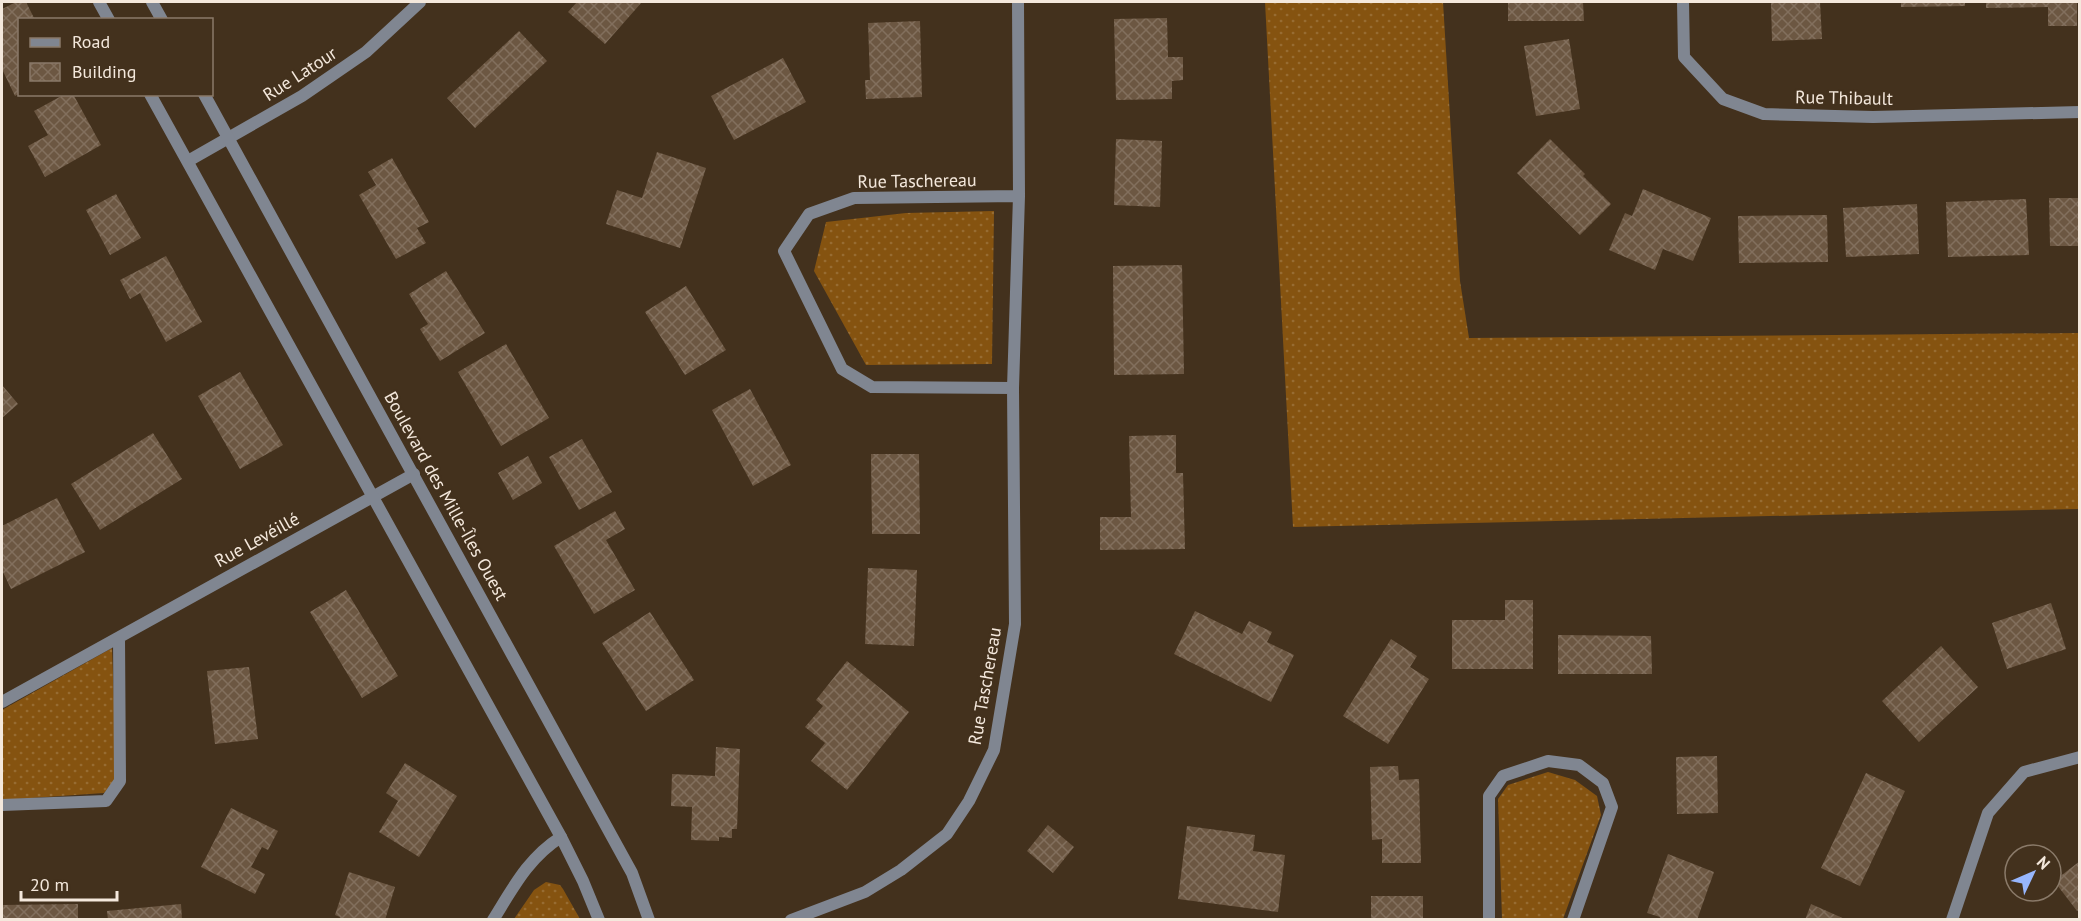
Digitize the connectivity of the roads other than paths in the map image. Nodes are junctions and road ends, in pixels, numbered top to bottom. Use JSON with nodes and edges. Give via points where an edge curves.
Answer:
{"nodes":[{"id":1,"x":99,"y":2,"type":"edge"},
{"id":2,"x":153,"y":2,"type":"edge"},
{"id":3,"x":420,"y":2,"type":"edge"},
{"id":4,"x":1018,"y":2,"type":"edge"},
{"id":5,"x":1683,"y":2,"type":"edge"},
{"id":6,"x":108,"y":18,"type":"edge"},
{"id":7,"x":161,"y":18,"type":"edge"},
{"id":8,"x":151,"y":96,"type":"edge"},
{"id":9,"x":205,"y":96,"type":"edge"},
{"id":10,"x":2079,"y":111,"type":"edge"},
{"id":11,"x":229,"y":138,"type":"junction"},
{"id":12,"x":188,"y":161,"type":"junction"},
{"id":13,"x":1018,"y":196,"type":"junction"},
{"id":14,"x":1012,"y":388,"type":"junction"},
{"id":15,"x":414,"y":474,"type":"junction"},
{"id":16,"x":372,"y":496,"type":"junction"},
{"id":17,"x":119,"y":638,"type":"junction"},
{"id":18,"x":2,"y":702,"type":"edge"},
{"id":19,"x":2079,"y":757,"type":"edge"},
{"id":20,"x":2,"y":806,"type":"edge"},
{"id":21,"x":561,"y":837,"type":"junction"},
{"id":22,"x":493,"y":920,"type":"edge"},
{"id":23,"x":599,"y":920,"type":"edge"},
{"id":24,"x":649,"y":920,"type":"edge"},
{"id":25,"x":791,"y":920,"type":"edge"},
{"id":26,"x":1489,"y":920,"type":"edge"},
{"id":27,"x":1573,"y":920,"type":"edge"},
{"id":28,"x":1952,"y":920,"type":"edge"}],
"edges":[{"from":1,"to":6,"type":"street"},
{"from":2,"to":7,"type":"street"},
{"from":3,"to":11,"type":"street","name":"Rue Latour","via":[[366,52],[302,96]]},
{"from":4,"to":13,"type":"street","name":"Rue Taschereau"},
{"from":5,"to":10,"type":"street","name":"Rue Thibault","via":[[1684,57],[1723,99],[1764,114],[1873,117]]},
{"from":8,"to":12,"type":"street"},
{"from":9,"to":11,"type":"street","name":"Boulevard des Mille-Îles Ouest"},
{"from":11,"to":12,"type":"street","name":"Rue Latour"},
{"from":11,"to":15,"type":"street","name":"Boulevard des Mille-Îles Ouest"},
{"from":12,"to":16,"type":"street"},
{"from":13,"to":14,"type":"street","name":"Rue Taschereau"},
{"from":13,"to":14,"type":"street","name":"Rue Taschereau","via":[[854,198],[809,214],[784,251],[842,369],[872,387]]},
{"from":14,"to":25,"type":"street","name":"Rue Taschereau","via":[[1015,624],[994,750],[969,801],[947,834],[865,892]]},
{"from":15,"to":16,"type":"street","name":"Rue Levéillé"},
{"from":15,"to":24,"type":"street","name":"Boulevard des Mille-Îles Ouest","via":[[632,873]]},
{"from":16,"to":17,"type":"street","name":"Rue Levéillé"},
{"from":16,"to":21,"type":"street"},
{"from":17,"to":18,"type":"street","name":"Rue Levéillé"},
{"from":17,"to":20,"type":"street","via":[[120,781],[116,787],[106,801]]},
{"from":19,"to":28,"type":"street","via":[[2024,772],[1988,813]]},
{"from":21,"to":22,"type":"street","via":[[540,851],[525,869]]},
{"from":21,"to":23,"type":"street"},
{"from":26,"to":27,"type":"street","via":[[1489,796],[1503,776],[1548,761],[1579,765],[1602,783],[1612,807]]}]}
